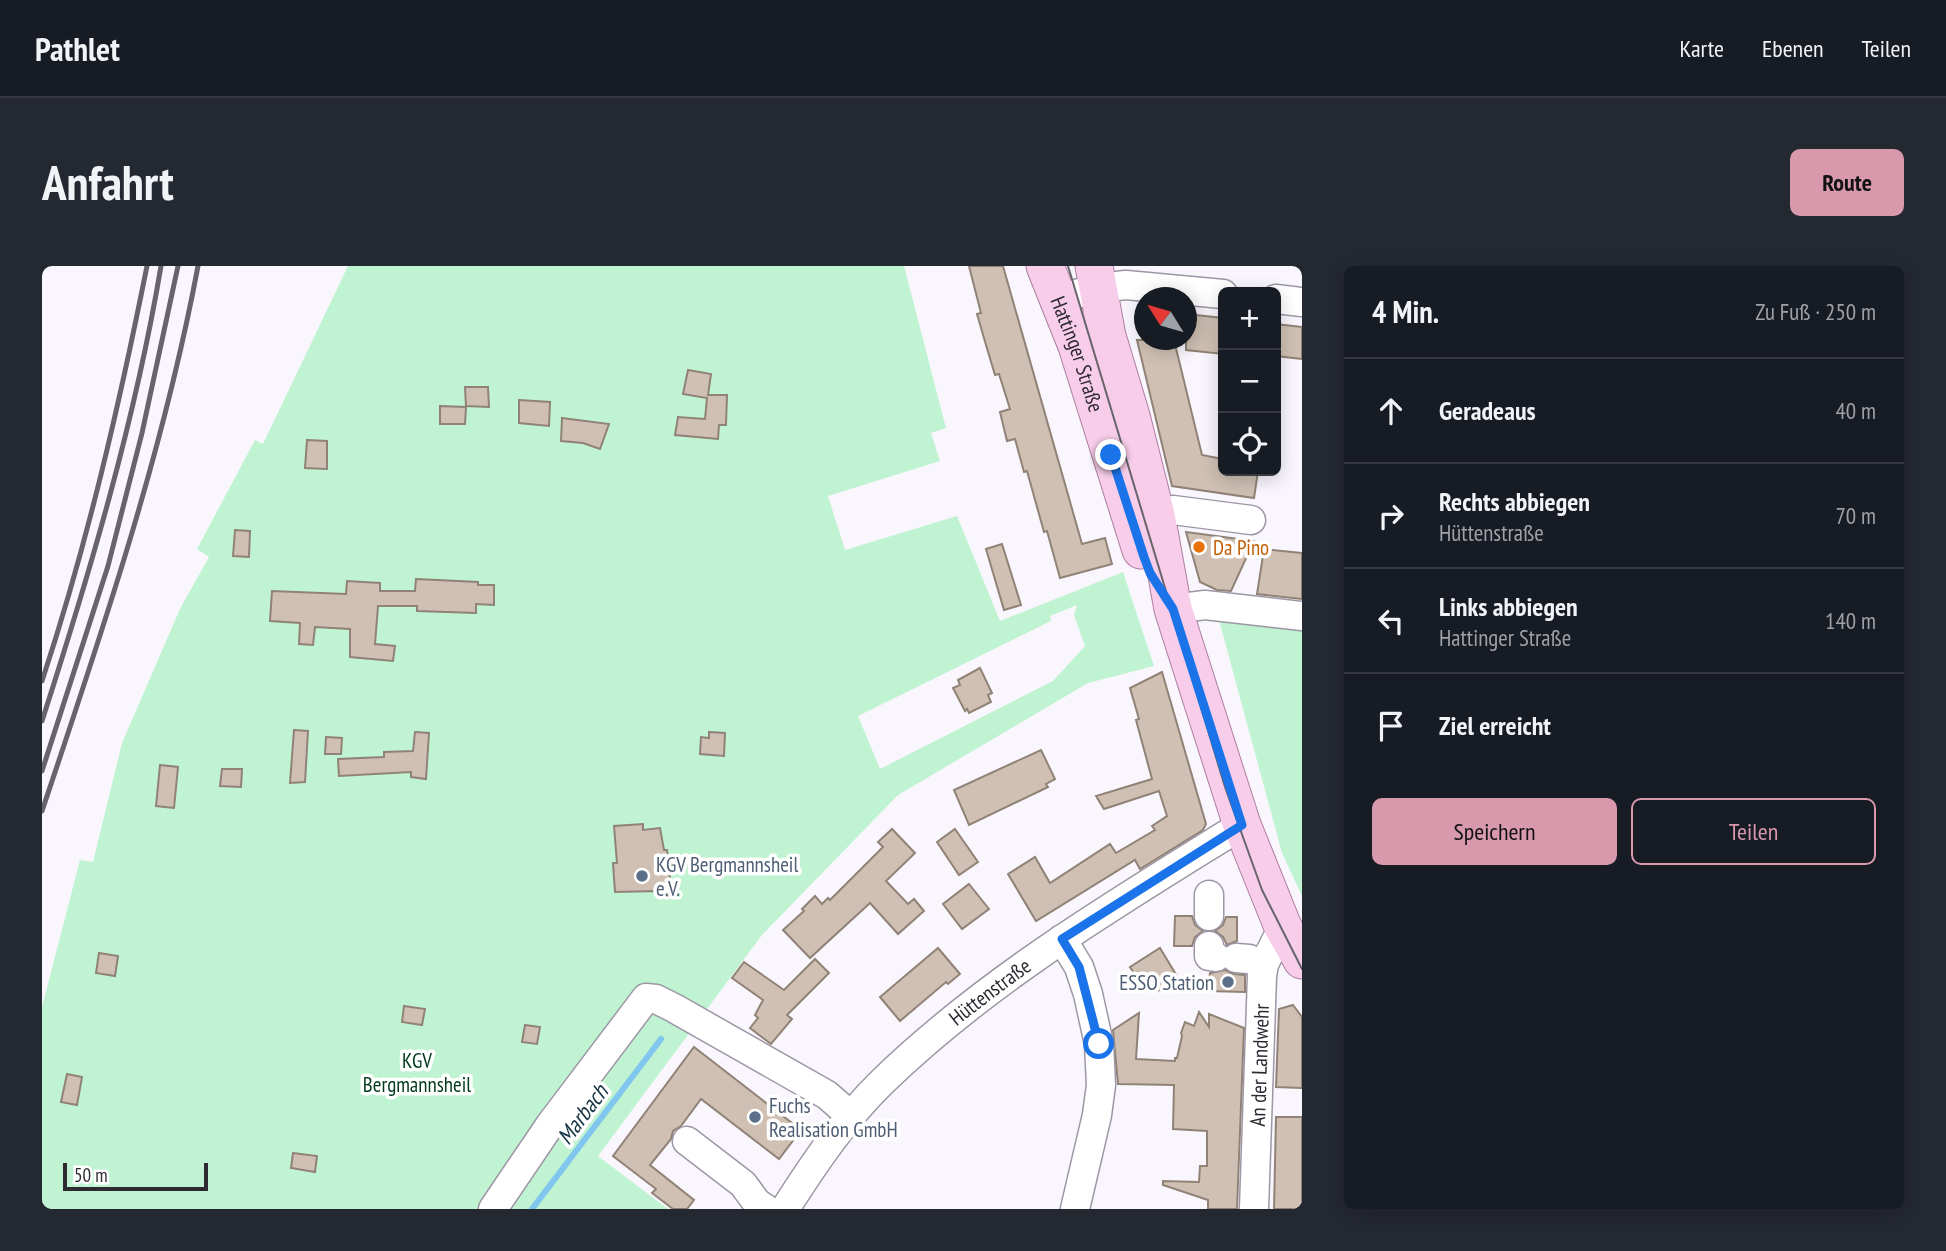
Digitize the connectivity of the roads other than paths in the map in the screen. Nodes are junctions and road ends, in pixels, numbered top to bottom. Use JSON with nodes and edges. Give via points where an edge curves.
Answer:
{"nodes":[{"id":1,"x":1096,"y":277,"type":"edge"},
{"id":2,"x":1052,"y":283,"type":"edge"},
{"id":3,"x":1218,"y":294,"type":"edge"},
{"id":4,"x":1281,"y":300,"type":"edge"},
{"id":5,"x":1302,"y":302,"type":"edge"},
{"id":6,"x":1144,"y":519,"type":"junction"},
{"id":7,"x":1251,"y":520,"type":"dead end"},
{"id":8,"x":1173,"y":609,"type":"junction"},
{"id":9,"x":1302,"y":616,"type":"edge"},
{"id":10,"x":1242,"y":825,"type":"junction"},
{"id":11,"x":1283,"y":928,"type":"junction"},
{"id":12,"x":1062,"y":939,"type":"junction"},
{"id":13,"x":1220,"y":954,"type":"dead end"},
{"id":14,"x":1302,"y":960,"type":"edge"},
{"id":15,"x":1264,"y":964,"type":"junction"},
{"id":16,"x":851,"y":1116,"type":"junction"},
{"id":17,"x":687,"y":1141,"type":"dead end"},
{"id":18,"x":493,"y":1209,"type":"edge"},
{"id":19,"x":766,"y":1209,"type":"edge"},
{"id":20,"x":785,"y":1209,"type":"edge"},
{"id":21,"x":1075,"y":1209,"type":"edge"},
{"id":22,"x":1254,"y":1209,"type":"edge"}],
"edges":[{"from":1,"to":2,"type":"street"},
{"from":1,"to":3,"type":"street","via":[[1126,285]]},
{"from":1,"to":6,"type":"main road","name":"Hattinger Straße","via":[[1107,336],[1131,416]]},
{"from":2,"to":6,"type":"main road","name":"Hattinger Straße"},
{"from":4,"to":5,"type":"street"},
{"from":6,"to":7,"type":"street","via":[[1173,510]]},
{"from":6,"to":8,"type":"main road","name":"Hattinger Straße"},
{"from":8,"to":9,"type":"street","via":[[1205,605]]},
{"from":8,"to":10,"type":"main road","name":"Hattinger Straße"},
{"from":10,"to":11,"type":"main road","name":"Hattinger Straße"},
{"from":10,"to":12,"type":"street","name":"Hüttenstraße"},
{"from":11,"to":14,"type":"main road","name":"Hattinger Straße"},
{"from":11,"to":15,"type":"street","name":"An der Landwehr"},
{"from":12,"to":16,"type":"street","name":"Hüttenstraße","via":[[945,1027]]},
{"from":12,"to":21,"type":"street","via":[[1079,967],[1099,1044],[1101,1085]]},
{"from":13,"to":15,"type":"street"},
{"from":15,"to":22,"type":"street","name":"An der Landwehr"},
{"from":16,"to":18,"type":"street","via":[[815,1089],[674,1008],[646,998]]},
{"from":16,"to":20,"type":"street","name":"Hüttenstraße"},
{"from":17,"to":19,"type":"street","via":[[743,1184]]}]}
